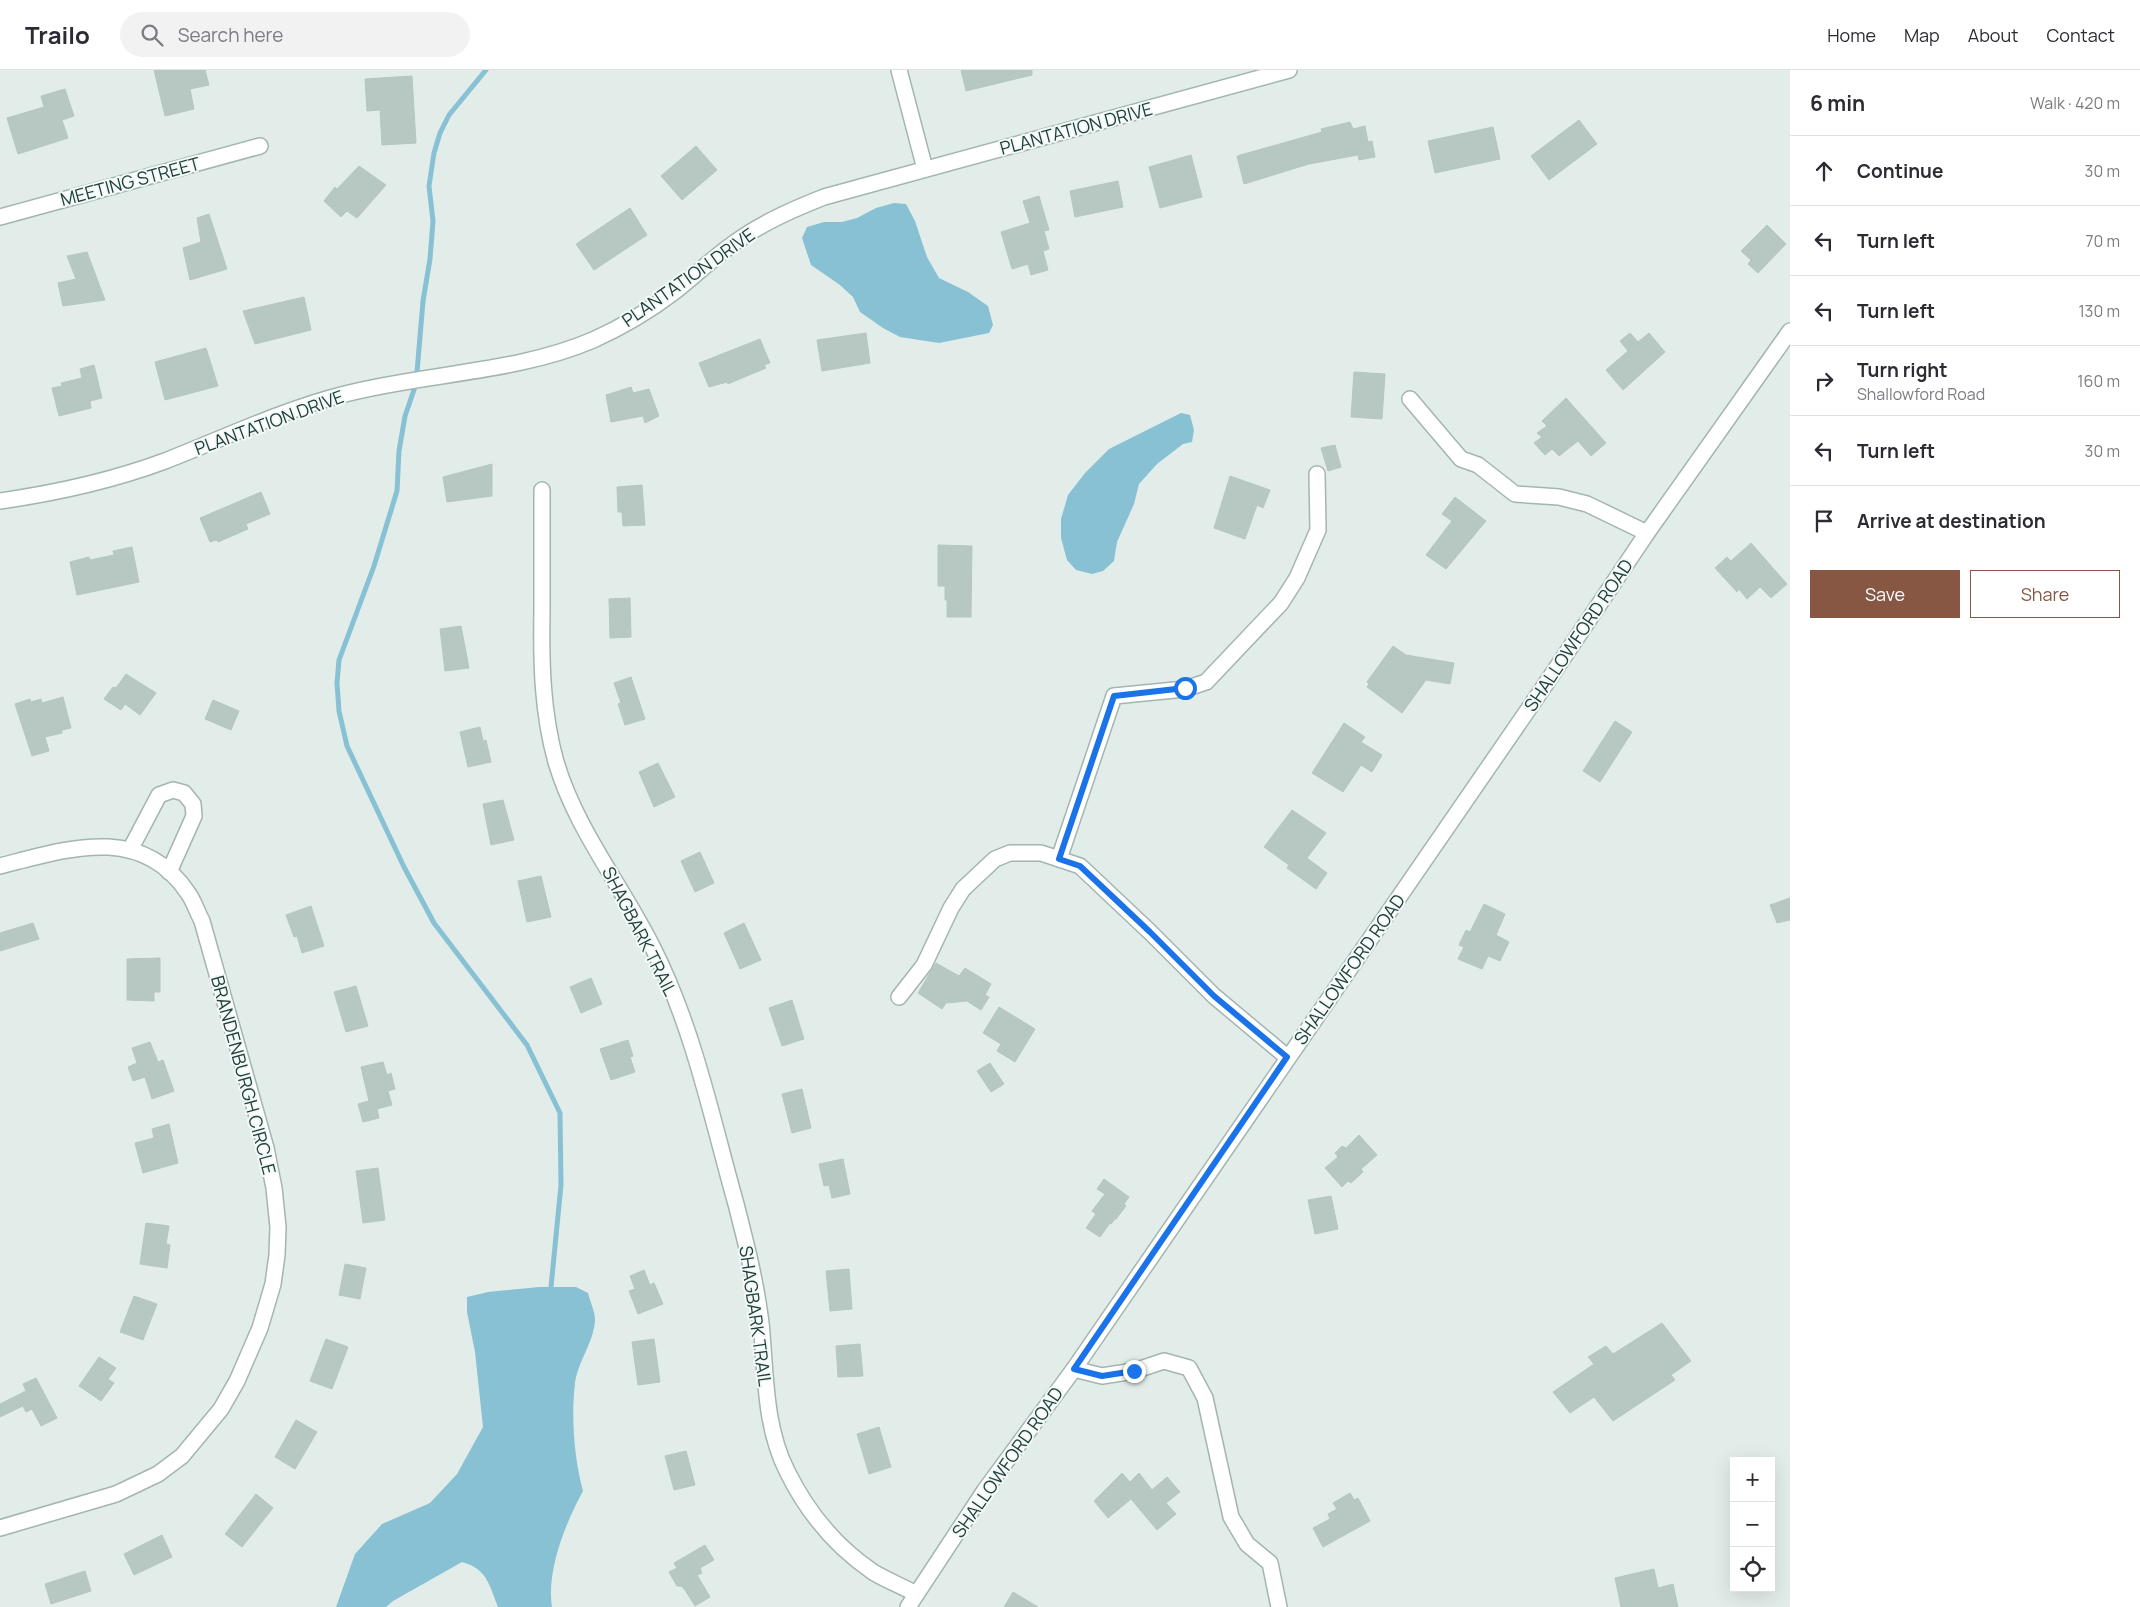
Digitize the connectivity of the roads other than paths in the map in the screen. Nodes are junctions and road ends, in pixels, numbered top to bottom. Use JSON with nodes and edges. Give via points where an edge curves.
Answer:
{"nodes":[{"id":1,"x":899,"y":70,"type":"edge"},
{"id":2,"x":1289,"y":70,"type":"edge"},
{"id":3,"x":260,"y":146,"type":"dead end"},
{"id":4,"x":925,"y":169,"type":"junction"},
{"id":5,"x":0,"y":217,"type":"edge"},
{"id":6,"x":1790,"y":331,"type":"edge"},
{"id":7,"x":1410,"y":399,"type":"dead end"},
{"id":8,"x":1316,"y":474,"type":"dead end"},
{"id":9,"x":542,"y":490,"type":"dead end"},
{"id":10,"x":0,"y":502,"type":"edge"},
{"id":11,"x":1648,"y":533,"type":"junction"},
{"id":12,"x":130,"y":850,"type":"junction"},
{"id":13,"x":1059,"y":859,"type":"junction"},
{"id":14,"x":0,"y":866,"type":"edge"},
{"id":15,"x":169,"y":872,"type":"junction"},
{"id":16,"x":900,"y":997,"type":"dead end"},
{"id":17,"x":1287,"y":1057,"type":"junction"},
{"id":18,"x":1074,"y":1369,"type":"junction"},
{"id":19,"x":0,"y":1528,"type":"edge"},
{"id":20,"x":916,"y":1594,"type":"junction"},
{"id":21,"x":908,"y":1607,"type":"edge"},
{"id":22,"x":1279,"y":1607,"type":"edge"}],
"edges":[{"from":1,"to":4,"type":"street"},
{"from":2,"to":4,"type":"street","name":"PLANTATION DRIVE"},
{"from":3,"to":5,"type":"street","name":"MEETING STREET"},
{"from":4,"to":10,"type":"street","name":"PLANTATION DRIVE","via":[[824,197],[781,214],[739,239],[673,293],[593,340],[546,356],[346,394],[284,413],[163,462],[104,481]]},
{"from":6,"to":11,"type":"street","name":"SHALLOWFORD ROAD"},
{"from":7,"to":11,"type":"street","via":[[1461,459],[1478,465],[1515,494],[1586,504]]},
{"from":8,"to":13,"type":"street","via":[[1318,530],[1297,578],[1281,603],[1206,682],[1185,688],[1114,696]]},
{"from":9,"to":20,"type":"street","name":"SHAGBARK TRAIL","via":[[541,672],[556,762],[580,819],[655,951],[688,1034],[749,1252],[770,1415],[782,1460],[806,1506],[836,1543],[874,1572]]},
{"from":11,"to":17,"type":"street","name":"SHALLOWFORD ROAD"},
{"from":12,"to":14,"type":"street","name":"BRANDENBURGH CIRCLE","via":[[82,846]]},
{"from":12,"to":15,"type":"street","name":"BRANDENBURGH CIRCLE"},
{"from":12,"to":15,"type":"street","via":[[159,795],[173,790],[184,793],[193,804],[194,816]]},
{"from":13,"to":16,"type":"street","via":[[1040,853],[1010,853],[995,859],[962,889],[924,965]]},
{"from":13,"to":17,"type":"street","via":[[1080,866],[1214,996]]},
{"from":15,"to":19,"type":"street","name":"BRANDENBURGH CIRCLE","via":[[188,893],[202,921],[266,1148],[278,1227],[273,1284],[260,1328],[237,1381],[221,1409],[182,1456],[158,1474],[116,1494]]},
{"from":17,"to":18,"type":"street","name":"SHALLOWFORD ROAD"},
{"from":18,"to":20,"type":"street","name":"SHALLOWFORD ROAD"},
{"from":18,"to":22,"type":"street","via":[[1102,1376],[1164,1362],[1189,1368],[1206,1398],[1231,1517],[1247,1544],[1270,1563]]},
{"from":20,"to":21,"type":"street","name":"SHALLOWFORD ROAD"}]}
